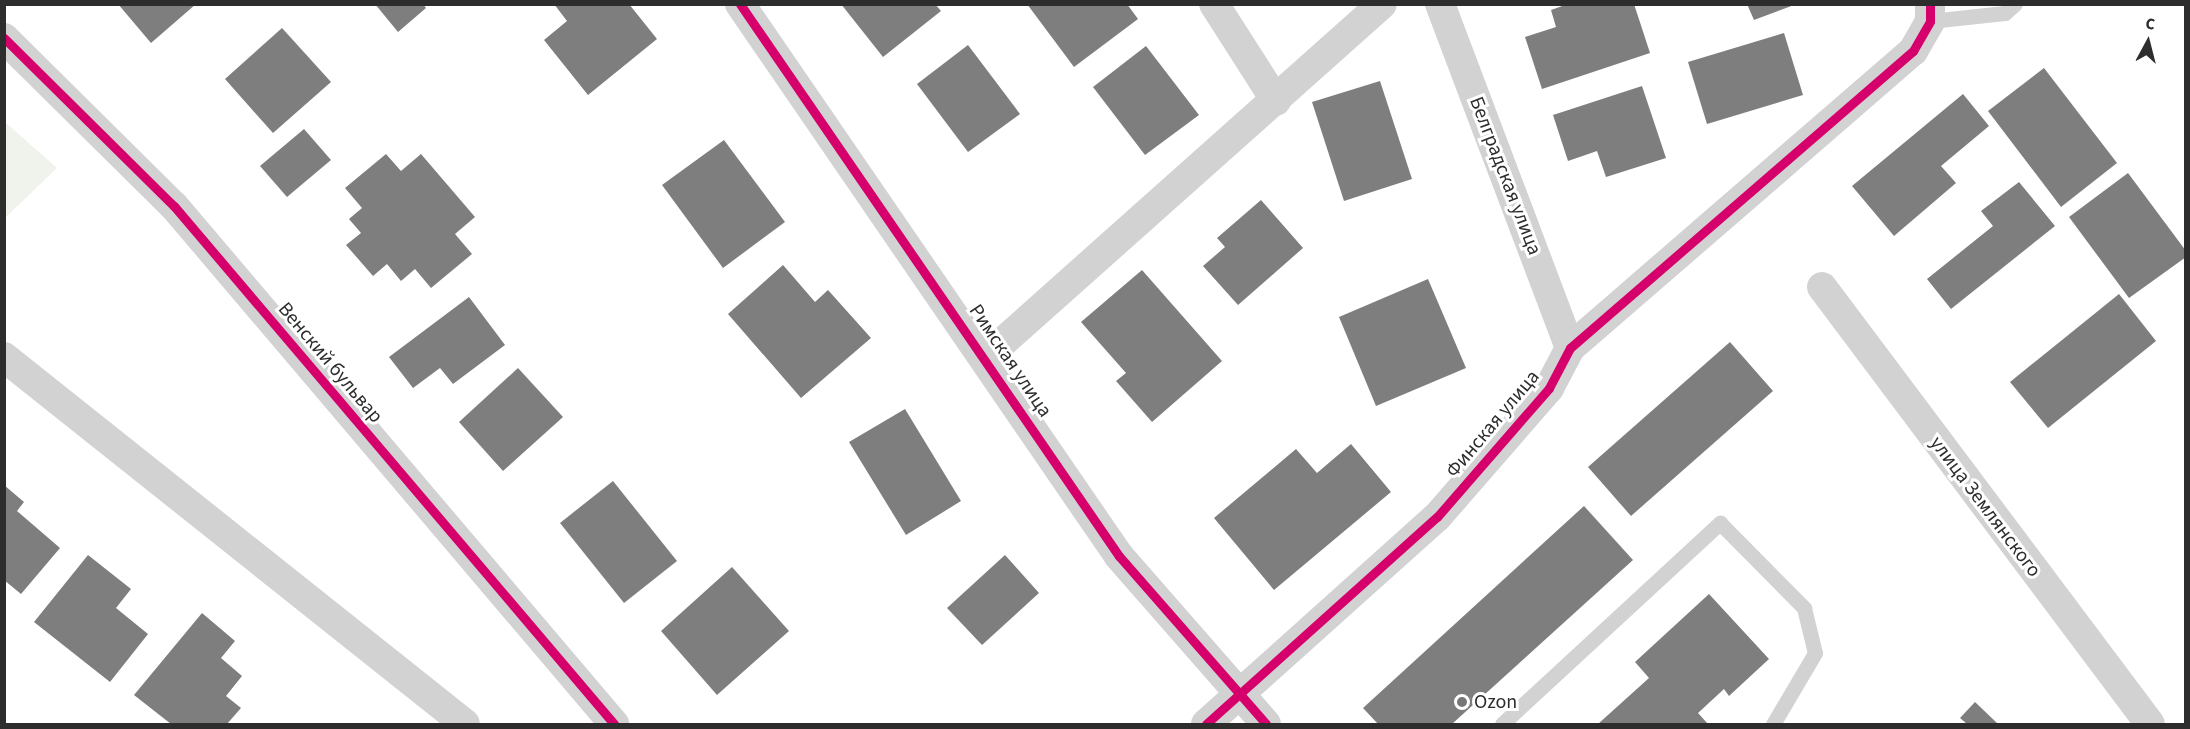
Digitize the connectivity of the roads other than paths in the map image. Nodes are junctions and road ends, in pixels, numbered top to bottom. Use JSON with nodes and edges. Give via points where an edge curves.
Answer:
{"nodes":[{"id":1,"x":740,"y":4,"type":"edge"},
{"id":2,"x":1214,"y":4,"type":"edge"},
{"id":3,"x":1382,"y":4,"type":"edge"},
{"id":4,"x":1440,"y":4,"type":"edge"},
{"id":5,"x":2015,"y":4,"type":"edge"},
{"id":6,"x":1930,"y":13,"type":"edge"},
{"id":7,"x":4,"y":38,"type":"edge"},
{"id":8,"x":1276,"y":101,"type":"junction"},
{"id":9,"x":1822,"y":287,"type":"dead end"},
{"id":10,"x":1570,"y":348,"type":"junction"},
{"id":11,"x":4,"y":357,"type":"edge"},
{"id":12,"x":986,"y":357,"type":"junction"},
{"id":13,"x":1241,"y":694,"type":"junction"},
{"id":14,"x":2135,"y":719,"type":"edge"},
{"id":15,"x":465,"y":724,"type":"edge"},
{"id":16,"x":614,"y":724,"type":"edge"},
{"id":17,"x":1206,"y":724,"type":"edge"},
{"id":18,"x":1266,"y":724,"type":"edge"},
{"id":19,"x":1502,"y":724,"type":"edge"},
{"id":20,"x":1773,"y":724,"type":"edge"}],
"edges":[{"from":1,"to":12,"type":"street","name":"Римская улица"},
{"from":2,"to":8,"type":"street"},
{"from":3,"to":8,"type":"street"},
{"from":4,"to":10,"type":"street","name":"Белградская улица"},
{"from":5,"to":6,"type":"lane","via":[[2006,13]]},
{"from":6,"to":10,"type":"street","name":"Финская улица","via":[[1913,51],[1773,167]]},
{"from":7,"to":16,"type":"street","name":"Венский бульвар","via":[[174,206]]},
{"from":8,"to":12,"type":"street"},
{"from":9,"to":14,"type":"street","name":"улица Землянского"},
{"from":10,"to":13,"type":"street","name":"Финская улица","via":[[1549,388],[1437,517]]},
{"from":11,"to":15,"type":"street"},
{"from":12,"to":13,"type":"street","name":"Римская улица","via":[[1119,556]]},
{"from":13,"to":17,"type":"street","name":"Финская улица"},
{"from":13,"to":18,"type":"street","name":"Римская улица"},
{"from":19,"to":20,"type":"lane","via":[[1720,523],[1803,608],[1815,654]]}]}
